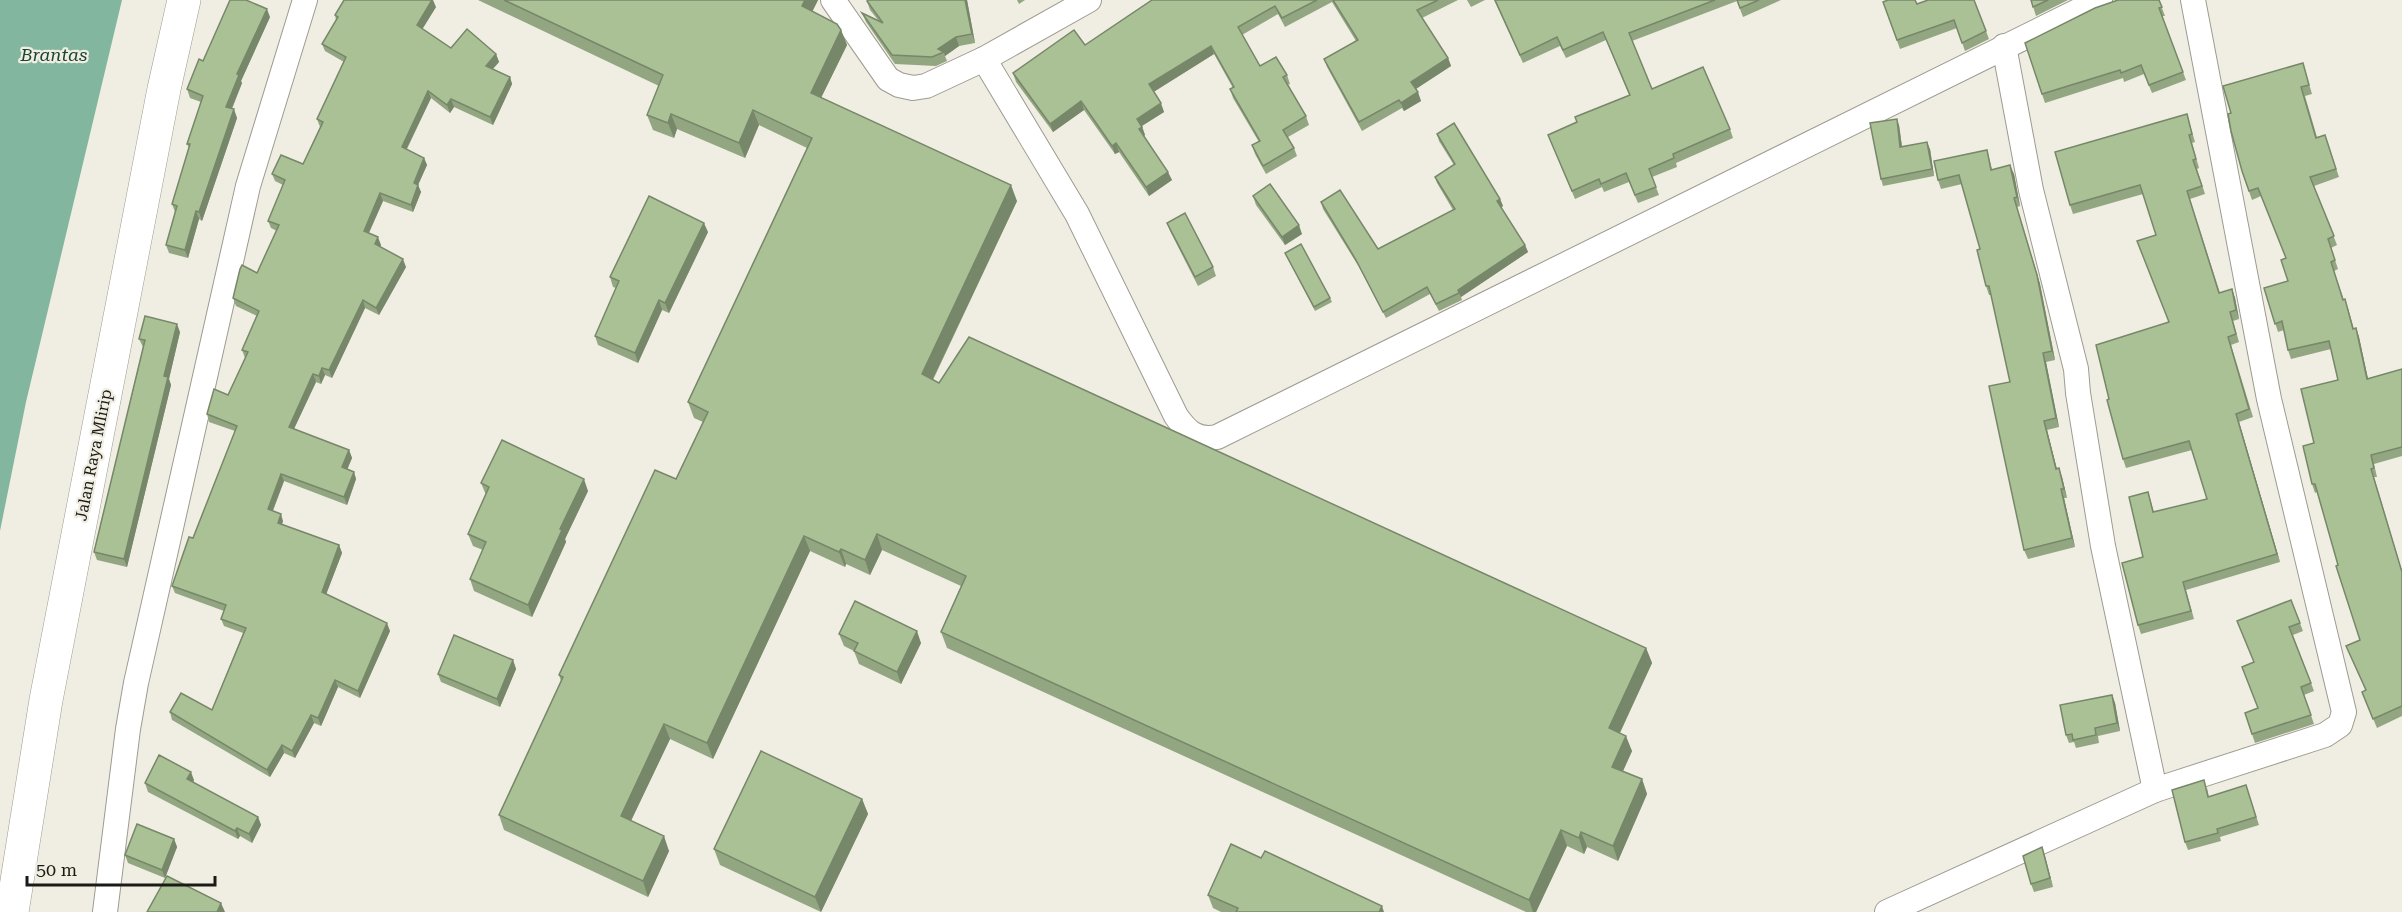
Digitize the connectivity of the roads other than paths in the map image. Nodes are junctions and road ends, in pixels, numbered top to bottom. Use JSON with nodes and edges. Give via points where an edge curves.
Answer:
{"nodes":[{"id":1,"x":184,"y":0,"type":"edge"},
{"id":2,"x":305,"y":0,"type":"edge"},
{"id":3,"x":833,"y":0,"type":"edge"},
{"id":4,"x":1089,"y":0,"type":"edge"},
{"id":5,"x":2100,"y":0,"type":"edge"},
{"id":6,"x":2193,"y":0,"type":"edge"},
{"id":7,"x":2004,"y":46,"type":"junction"},
{"id":8,"x":984,"y":59,"type":"junction"},
{"id":9,"x":2156,"y":790,"type":"junction"},
{"id":10,"x":12,"y":912,"type":"edge"},
{"id":11,"x":105,"y":912,"type":"edge"},
{"id":12,"x":1887,"y":912,"type":"edge"}],
"edges":[{"from":1,"to":10,"type":"main road","name":"Jalan Raya Mlirip","via":[[46,700]]},
{"from":2,"to":11,"type":"street","via":[[248,186],[136,683]]},
{"from":3,"to":8,"type":"street","via":[[888,79],[899,85],[926,86]]},
{"from":4,"to":8,"type":"street"},
{"from":5,"to":7,"type":"street"},
{"from":6,"to":9,"type":"street","via":[[2269,399],[2344,712],[2340,725],[2325,735]]},
{"from":7,"to":8,"type":"street","via":[[1205,439],[1193,435],[1176,416],[1077,214]]},
{"from":7,"to":9,"type":"street","via":[[2031,190],[2076,369],[2103,546]]},
{"from":9,"to":12,"type":"street"}]}
